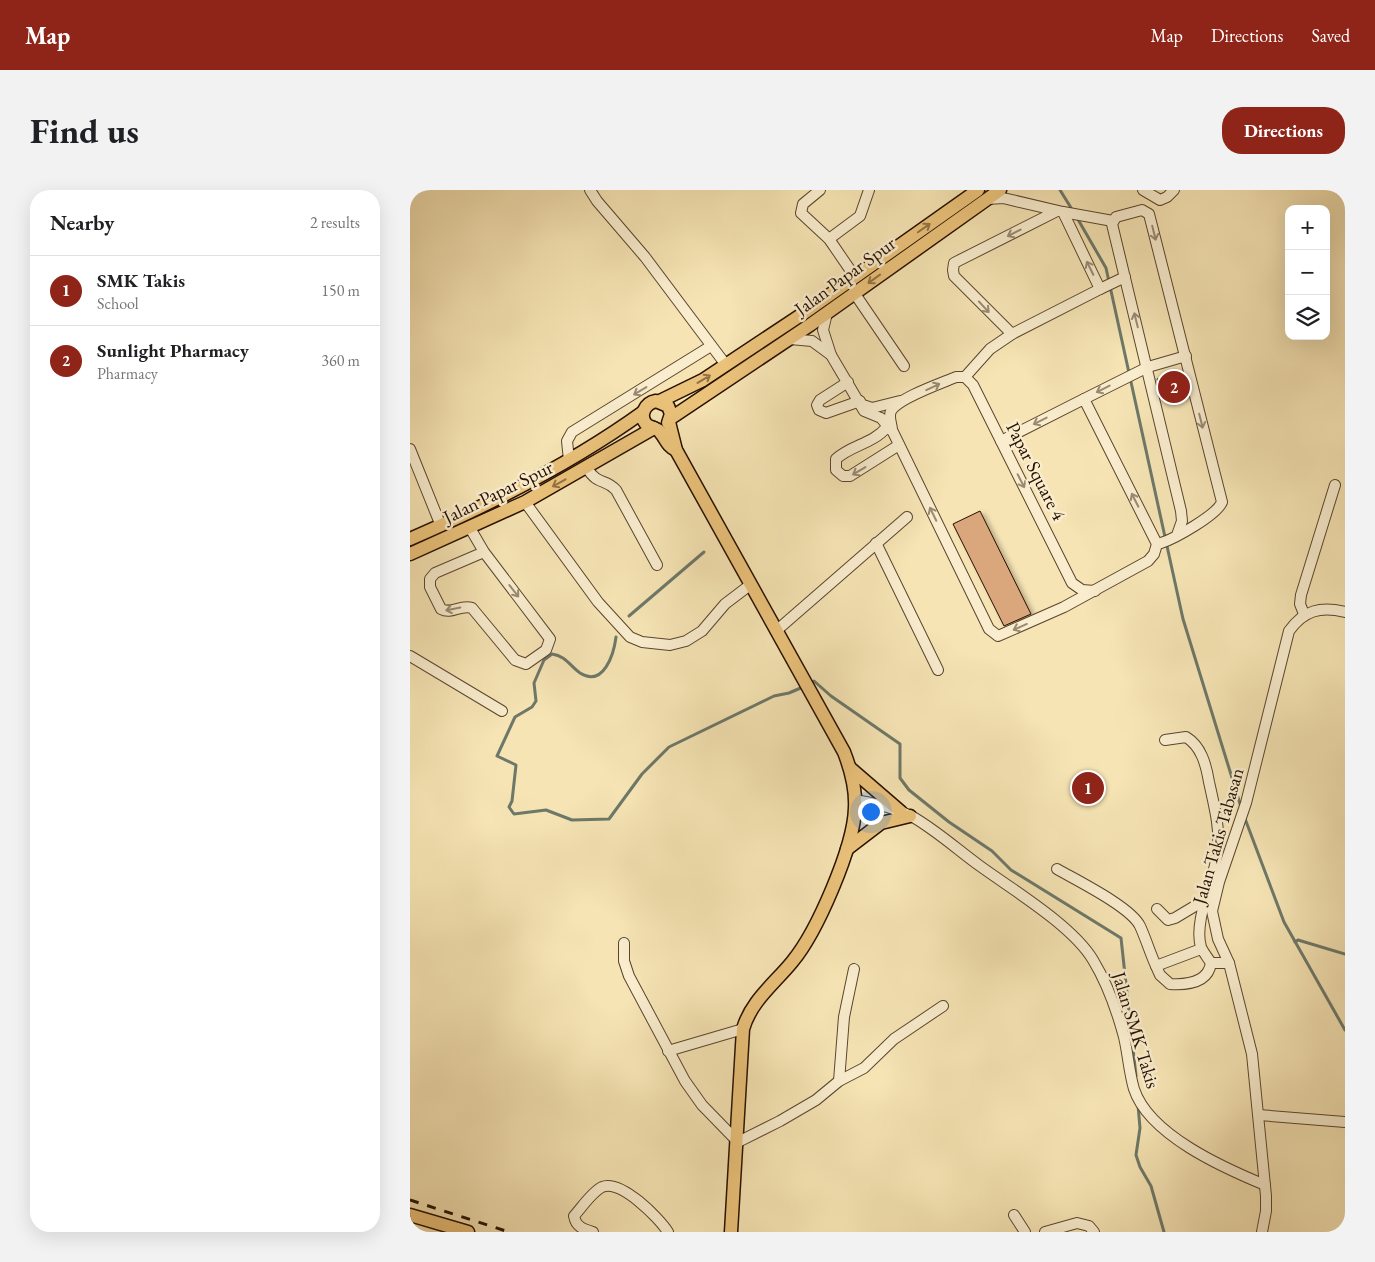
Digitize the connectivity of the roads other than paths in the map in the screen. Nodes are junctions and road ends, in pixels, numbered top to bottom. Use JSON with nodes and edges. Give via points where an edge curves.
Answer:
{"nodes":[{"id":1,"x":590,"y":190,"type":"edge"},
{"id":2,"x":820,"y":190,"type":"edge"},
{"id":3,"x":869,"y":190,"type":"edge"},
{"id":4,"x":1000,"y":190,"type":"edge"},
{"id":5,"x":1143,"y":190,"type":"edge"},
{"id":6,"x":1174,"y":190,"type":"edge"},
{"id":7,"x":964,"y":194,"type":"edge"},
{"id":8,"x":983,"y":195,"type":"edge"},
{"id":9,"x":1063,"y":212,"type":"junction"},
{"id":10,"x":1113,"y":221,"type":"junction"},
{"id":11,"x":829,"y":239,"type":"junction"},
{"id":12,"x":855,"y":277,"type":"junction"},
{"id":13,"x":1125,"y":277,"type":"junction"},
{"id":14,"x":1103,"y":287,"type":"junction"},
{"id":15,"x":855,"y":294,"type":"junction"},
{"id":16,"x":827,"y":313,"type":"junction"},
{"id":17,"x":1012,"y":334,"type":"junction"},
{"id":18,"x":790,"y":339,"type":"junction"},
{"id":19,"x":711,"y":346,"type":"junction"},
{"id":20,"x":831,"y":355,"type":"junction"},
{"id":21,"x":1186,"y":356,"type":"junction"},
{"id":22,"x":726,"y":365,"type":"junction"},
{"id":23,"x":904,"y":366,"type":"dead end"},
{"id":24,"x":1148,"y":368,"type":"junction"},
{"id":25,"x":965,"y":377,"type":"junction"},
{"id":26,"x":848,"y":382,"type":"junction"},
{"id":27,"x":1084,"y":399,"type":"junction"},
{"id":28,"x":660,"y":401,"type":"junction"},
{"id":29,"x":901,"y":401,"type":"junction"},
{"id":30,"x":861,"y":403,"type":"junction"},
{"id":31,"x":643,"y":412,"type":"junction"},
{"id":32,"x":670,"y":420,"type":"junction"},
{"id":33,"x":655,"y":428,"type":"junction"},
{"id":34,"x":890,"y":428,"type":"junction"},
{"id":35,"x":1001,"y":441,"type":"junction"},
{"id":36,"x":899,"y":445,"type":"junction"},
{"id":37,"x":410,"y":449,"type":"edge"},
{"id":38,"x":676,"y":450,"type":"junction"},
{"id":39,"x":569,"y":460,"type":"junction"},
{"id":40,"x":587,"y":468,"type":"junction"},
{"id":41,"x":1335,"y":485,"type":"dead end"},
{"id":42,"x":525,"y":502,"type":"junction"},
{"id":43,"x":1180,"y":507,"type":"junction"},
{"id":44,"x":907,"y":517,"type":"dead end"},
{"id":45,"x":1207,"y":518,"type":"junction"},
{"id":46,"x":441,"y":526,"type":"junction"},
{"id":47,"x":470,"y":528,"type":"junction"},
{"id":48,"x":410,"y":539,"type":"edge"},
{"id":49,"x":1166,"y":540,"type":"junction"},
{"id":50,"x":876,"y":543,"type":"junction"},
{"id":51,"x":484,"y":552,"type":"junction"},
{"id":52,"x":410,"y":554,"type":"edge"},
{"id":53,"x":657,"y":565,"type":"dead end"},
{"id":54,"x":1072,"y":583,"type":"junction"},
{"id":55,"x":750,"y":585,"type":"junction"},
{"id":56,"x":1096,"y":591,"type":"junction"},
{"id":57,"x":1064,"y":607,"type":"junction"},
{"id":58,"x":1345,"y":612,"type":"edge"},
{"id":59,"x":1304,"y":614,"type":"junction"},
{"id":60,"x":776,"y":631,"type":"junction"},
{"id":61,"x":410,"y":656,"type":"edge"},
{"id":62,"x":938,"y":670,"type":"dead end"},
{"id":63,"x":502,"y":711,"type":"dead end"},
{"id":64,"x":1166,"y":740,"type":"dead end"},
{"id":65,"x":850,"y":768,"type":"junction"},
{"id":66,"x":855,"y":800,"type":"junction"},
{"id":67,"x":906,"y":814,"type":"junction"},
{"id":68,"x":846,"y":850,"type":"junction"},
{"id":69,"x":1057,"y":869,"type":"dead end"},
{"id":70,"x":1205,"y":900,"type":"junction"},
{"id":71,"x":1157,"y":909,"type":"dead end"},
{"id":72,"x":624,"y":942,"type":"dead end"},
{"id":73,"x":1201,"y":949,"type":"junction"},
{"id":74,"x":1211,"y":963,"type":"junction"},
{"id":75,"x":1229,"y":963,"type":"junction"},
{"id":76,"x":1156,"y":966,"type":"junction"},
{"id":77,"x":854,"y":969,"type":"dead end"},
{"id":78,"x":942,"y":1006,"type":"dead end"},
{"id":79,"x":743,"y":1029,"type":"junction"},
{"id":80,"x":668,"y":1051,"type":"junction"},
{"id":81,"x":839,"y":1081,"type":"junction"},
{"id":82,"x":1259,"y":1114,"type":"junction"},
{"id":83,"x":1345,"y":1122,"type":"edge"},
{"id":84,"x":738,"y":1142,"type":"junction"},
{"id":85,"x":1265,"y":1185,"type":"junction"},
{"id":86,"x":410,"y":1215,"type":"edge"},
{"id":87,"x":1014,"y":1215,"type":"dead end"},
{"id":88,"x":733,"y":1231,"type":"edge"},
{"id":89,"x":468,"y":1232,"type":"edge"},
{"id":90,"x":593,"y":1232,"type":"edge"},
{"id":91,"x":668,"y":1232,"type":"edge"},
{"id":92,"x":1025,"y":1232,"type":"edge"},
{"id":93,"x":1045,"y":1232,"type":"edge"},
{"id":94,"x":1094,"y":1232,"type":"edge"},
{"id":95,"x":1262,"y":1232,"type":"edge"}],
"edges":[{"from":1,"to":19,"type":"street"},
{"from":2,"to":11,"type":"street","via":[[800,210]]},
{"from":3,"to":11,"type":"street","via":[[860,216]]},
{"from":4,"to":8,"type":"main road","name":"Jalan Papar Spur"},
{"from":5,"to":6,"type":"street","via":[[1160,200]]},
{"from":7,"to":8,"type":"main road"},
{"from":12,"to":7,"type":"main road","one_way":true},
{"from":8,"to":9,"type":"street"},
{"from":8,"to":15,"type":"main road","name":"Jalan Papar Spur","one_way":true},
{"from":9,"to":10,"type":"street"},
{"from":14,"to":9,"type":"street","one_way":true},
{"from":9,"to":17,"type":"street","one_way":true,"via":[[954,264],[954,276]]},
{"from":10,"to":13,"type":"street"},
{"from":10,"to":21,"type":"street","one_way":true,"via":[[1116,217],[1142,210],[1149,214]]},
{"from":11,"to":12,"type":"street"},
{"from":12,"to":22,"type":"main road"},
{"from":13,"to":14,"type":"street"},
{"from":24,"to":13,"type":"street","one_way":true},
{"from":14,"to":17,"type":"street"},
{"from":15,"to":16,"type":"main road","name":"Jalan Papar Spur"},
{"from":15,"to":23,"type":"street"},
{"from":16,"to":18,"type":"main road","name":"Jalan Papar Spur"},
{"from":16,"to":20,"type":"street","via":[[823,330]]},
{"from":17,"to":25,"type":"street","via":[[990,349]]},
{"from":18,"to":20,"type":"street","via":[[812,341]]},
{"from":18,"to":32,"type":"main road","name":"Jalan Papar Spur"},
{"from":19,"to":22,"type":"street"},
{"from":19,"to":39,"type":"street","one_way":true,"via":[[572,432],[567,441]]},
{"from":20,"to":26,"type":"street"},
{"from":21,"to":24,"type":"street"},
{"from":21,"to":45,"type":"street","one_way":true,"via":[[1222,502],[1218,510]]},
{"from":28,"to":22,"type":"main road","one_way":true},
{"from":24,"to":27,"type":"street","one_way":true},
{"from":24,"to":43,"type":"street"},
{"from":29,"to":25,"type":"street","one_way":true,"via":[[956,377]]},
{"from":25,"to":35,"type":"street","name":"Papar Square 4","via":[[973,385]]},
{"from":26,"to":30,"type":"street"},
{"from":26,"to":30,"type":"street","via":[[820,400],[819,410],[826,413]]},
{"from":27,"to":35,"type":"street","one_way":true},
{"from":49,"to":27,"type":"street","one_way":true},
{"from":28,"to":31,"type":"main road","via":[[648,404]]},
{"from":28,"to":32,"type":"main road","via":[[668,406]]},
{"from":29,"to":30,"type":"street","via":[[872,408]]},
{"from":29,"to":34,"type":"street","via":[[891,411]]},
{"from":30,"to":34,"type":"street","via":[[867,413],[881,418]]},
{"from":31,"to":33,"type":"main road","via":[[644,420]]},
{"from":31,"to":39,"type":"main road","name":"Jalan Papar Spur"},
{"from":32,"to":33,"type":"main road"},
{"from":32,"to":38,"type":"main road"},
{"from":33,"to":38,"type":"main road","via":[[670,448]]},
{"from":33,"to":40,"type":"main road","name":"Jalan Papar Spur"},
{"from":34,"to":36,"type":"street"},
{"from":36,"to":34,"type":"street","one_way":true,"via":[[850,476],[842,476],[836,470],[836,459],[842,454]]},
{"from":35,"to":54,"type":"street","name":"Papar Square 4","one_way":true},
{"from":57,"to":36,"type":"street","one_way":true,"via":[[1002,635],[991,632]]},
{"from":37,"to":46,"type":"street"},
{"from":38,"to":55,"type":"main road"},
{"from":39,"to":46,"type":"main road","name":"Jalan Papar Spur"},
{"from":40,"to":42,"type":"main road","name":"Jalan Papar Spur","one_way":true},
{"from":40,"to":53,"type":"street","via":[[596,480],[616,490]]},
{"from":41,"to":59,"type":"street","via":[[1301,595]]},
{"from":42,"to":47,"type":"main road","name":"Jalan Papar Spur"},
{"from":42,"to":55,"type":"street","via":[[598,602],[630,637],[642,642],[670,645],[686,641],[702,631],[725,604]]},
{"from":43,"to":45,"type":"street","via":[[1190,516]]},
{"from":43,"to":49,"type":"street","via":[[1182,521]]},
{"from":44,"to":50,"type":"street"},
{"from":45,"to":49,"type":"street"},
{"from":46,"to":48,"type":"main road","name":"Jalan Papar Spur"},
{"from":47,"to":51,"type":"street"},
{"from":47,"to":52,"type":"main road","name":"Jalan Papar Spur"},
{"from":49,"to":56,"type":"street","via":[[1148,561]]},
{"from":50,"to":60,"type":"street"},
{"from":50,"to":62,"type":"street"},
{"from":51,"to":51,"type":"street","one_way":true,"via":[[550,639],[546,650],[526,664],[515,660],[472,608],[466,606],[448,612],[441,609],[430,587],[432,576]]},
{"from":54,"to":56,"type":"street","via":[[1082,590]]},
{"from":54,"to":57,"type":"street","via":[[1072,596]]},
{"from":55,"to":60,"type":"main road"},
{"from":56,"to":57,"type":"street"},
{"from":58,"to":59,"type":"street","via":[[1327,608]]},
{"from":59,"to":75,"type":"street","name":"Jalan Takis Tabasan","via":[[1285,642],[1246,802],[1212,911],[1218,939]]},
{"from":60,"to":65,"type":"main road","via":[[840,744]]},
{"from":61,"to":63,"type":"street"},
{"from":64,"to":70,"type":"street","via":[[1186,736],[1195,743],[1208,776],[1217,818],[1218,851]]},
{"from":65,"to":66,"type":"main road"},
{"from":65,"to":67,"type":"main road"},
{"from":66,"to":67,"type":"street","name":"Jalan SMK Takis"},
{"from":66,"to":68,"type":"main road","via":[[854,824]]},
{"from":67,"to":68,"type":"main road","via":[[881,823]]},
{"from":67,"to":85,"type":"street","name":"Jalan SMK Takis","via":[[1042,911],[1083,946],[1100,972],[1112,1000],[1124,1037],[1134,1090],[1144,1108],[1197,1152],[1223,1168]]},
{"from":68,"to":79,"type":"main road","via":[[817,923],[803,948],[752,1008]]},
{"from":69,"to":76,"type":"street","via":[[1111,900],[1133,918],[1140,925]]},
{"from":70,"to":71,"type":"street","via":[[1168,920]]},
{"from":70,"to":73,"type":"street","via":[[1199,936]]},
{"from":72,"to":80,"type":"street","via":[[624,961],[629,976]]},
{"from":73,"to":74,"type":"street"},
{"from":73,"to":76,"type":"street"},
{"from":74,"to":75,"type":"street"},
{"from":74,"to":76,"type":"street","via":[[1210,970],[1196,982],[1182,985],[1170,984]]},
{"from":75,"to":82,"type":"street","name":"Jalan Takis Tabasan","via":[[1252,1054]]},
{"from":77,"to":81,"type":"street","via":[[844,1017]]},
{"from":78,"to":81,"type":"street","via":[[894,1039],[864,1068]]},
{"from":79,"to":80,"type":"street"},
{"from":79,"to":84,"type":"main road"},
{"from":80,"to":84,"type":"street","via":[[702,1106]]},
{"from":81,"to":84,"type":"street","via":[[816,1100],[762,1132]]},
{"from":82,"to":83,"type":"street"},
{"from":82,"to":85,"type":"street","name":"Jalan Takis Tabasan"},
{"from":84,"to":88,"type":"main road"},
{"from":85,"to":95,"type":"street","name":"Jalan Takis Tabasan","via":[[1266,1211]]},
{"from":86,"to":89,"type":"main road"},
{"from":87,"to":92,"type":"street"},
{"from":90,"to":91,"type":"street","via":[[580,1228],[574,1216],[600,1188],[612,1186],[643,1205]]},
{"from":93,"to":94,"type":"street","via":[[1077,1223],[1089,1226]]}]}
